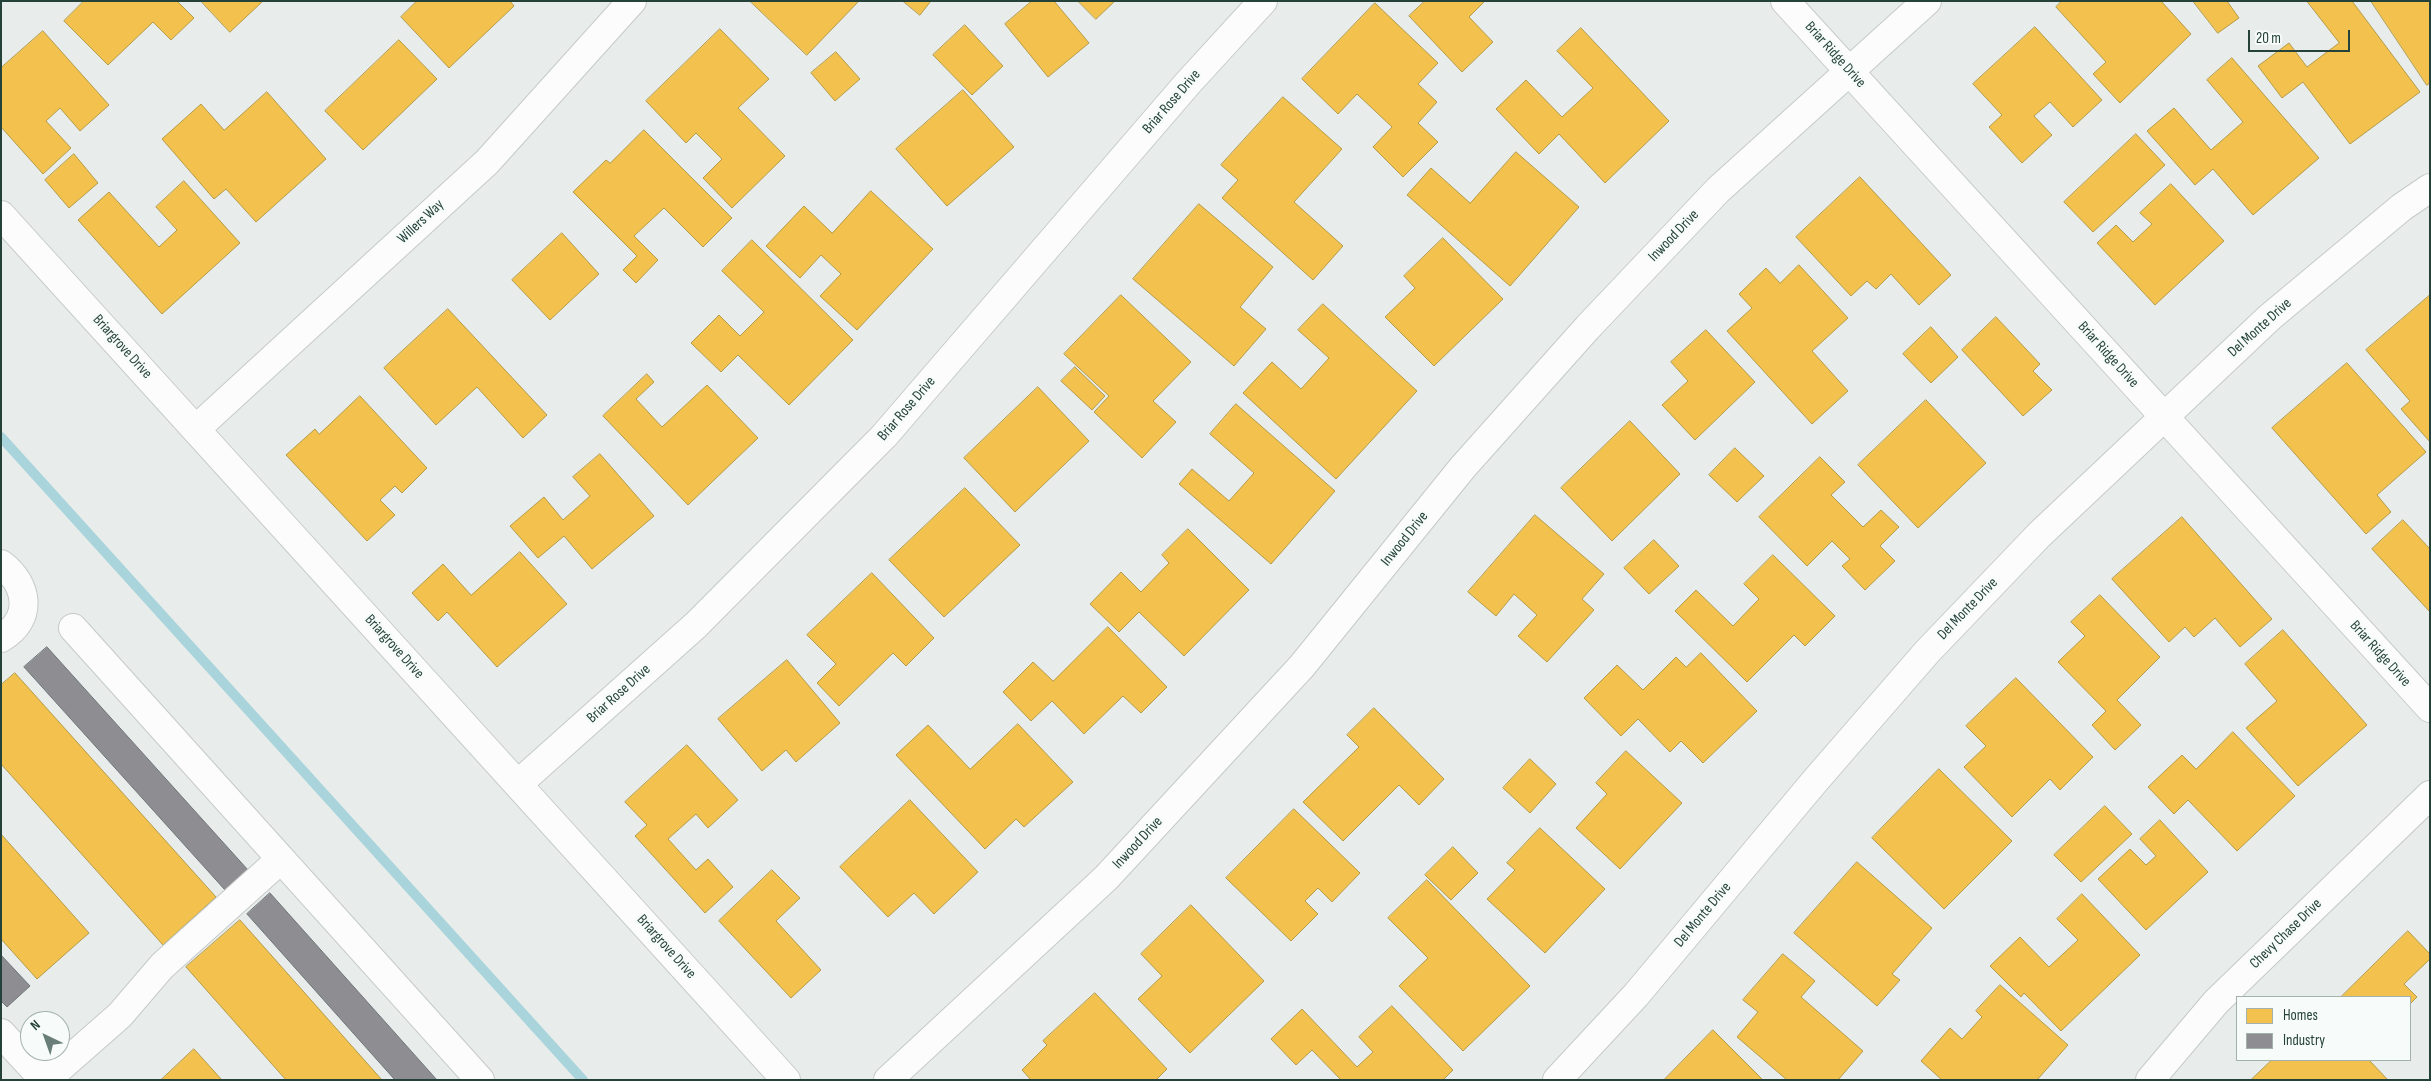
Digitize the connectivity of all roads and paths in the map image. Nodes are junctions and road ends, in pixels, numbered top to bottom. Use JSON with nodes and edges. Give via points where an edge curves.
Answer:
{"nodes":[{"id":1,"x":632,"y":1,"type":"edge"},
{"id":2,"x":1263,"y":1,"type":"edge"},
{"id":3,"x":1785,"y":1,"type":"edge"},
{"id":4,"x":1927,"y":1,"type":"edge"},
{"id":5,"x":1850,"y":72,"type":"junction"},
{"id":6,"x":2430,"y":188,"type":"edge"},
{"id":7,"x":1,"y":215,"type":"edge"},
{"id":8,"x":2164,"y":416,"type":"junction"},
{"id":9,"x":196,"y":429,"type":"junction"},
{"id":10,"x":1,"y":564,"type":"edge"},
{"id":11,"x":73,"y":628,"type":"dead end"},
{"id":12,"x":1,"y":638,"type":"edge"},
{"id":13,"x":2430,"y":708,"type":"edge"},
{"id":14,"x":518,"y":784,"type":"junction"},
{"id":15,"x":2430,"y":794,"type":"edge"},
{"id":16,"x":281,"y":859,"type":"junction"},
{"id":17,"x":1,"y":1032,"type":"edge"},
{"id":18,"x":45,"y":1080,"type":"edge"},
{"id":19,"x":480,"y":1080,"type":"edge"},
{"id":20,"x":786,"y":1080,"type":"edge"},
{"id":21,"x":888,"y":1080,"type":"edge"},
{"id":22,"x":1557,"y":1080,"type":"edge"},
{"id":23,"x":2150,"y":1080,"type":"edge"}],
"edges":[{"from":1,"to":9,"type":"street","name":"Willers Way","via":[[487,162]]},
{"from":2,"to":14,"type":"street","name":"Briar Rose Drive","via":[[1188,83],[884,436],[696,625]]},
{"from":3,"to":5,"type":"street","name":"Briar Ridge Drive"},
{"from":4,"to":5,"type":"street","name":"Inwood Drive"},
{"from":5,"to":8,"type":"street","name":"Briar Ridge Drive"},
{"from":5,"to":21,"type":"street","name":"Inwood Drive","via":[[1718,190],[1588,327],[1463,467],[1302,666],[1106,878]]},
{"from":6,"to":8,"type":"street","name":"Del Monte Drive","via":[[2402,207],[2270,316]]},
{"from":7,"to":9,"type":"street","name":"Briargrove Drive"},
{"from":8,"to":13,"type":"street","name":"Briar Ridge Drive"},
{"from":8,"to":22,"type":"street","name":"Del Monte Drive","via":[[2039,535],[1927,652],[1814,781],[1636,995]]},
{"from":9,"to":14,"type":"street","name":"Briargrove Drive"},
{"from":10,"to":12,"type":"street","via":[[20,583],[24,596],[18,623]]},
{"from":11,"to":16,"type":"street"},
{"from":14,"to":20,"type":"street","name":"Briargrove Drive"},
{"from":15,"to":23,"type":"street","name":"Chevy Chase Drive","via":[[2216,1002]]},
{"from":16,"to":18,"type":"street","via":[[162,966],[120,1016]]},
{"from":16,"to":19,"type":"street"},
{"from":17,"to":18,"type":"street"}]}
